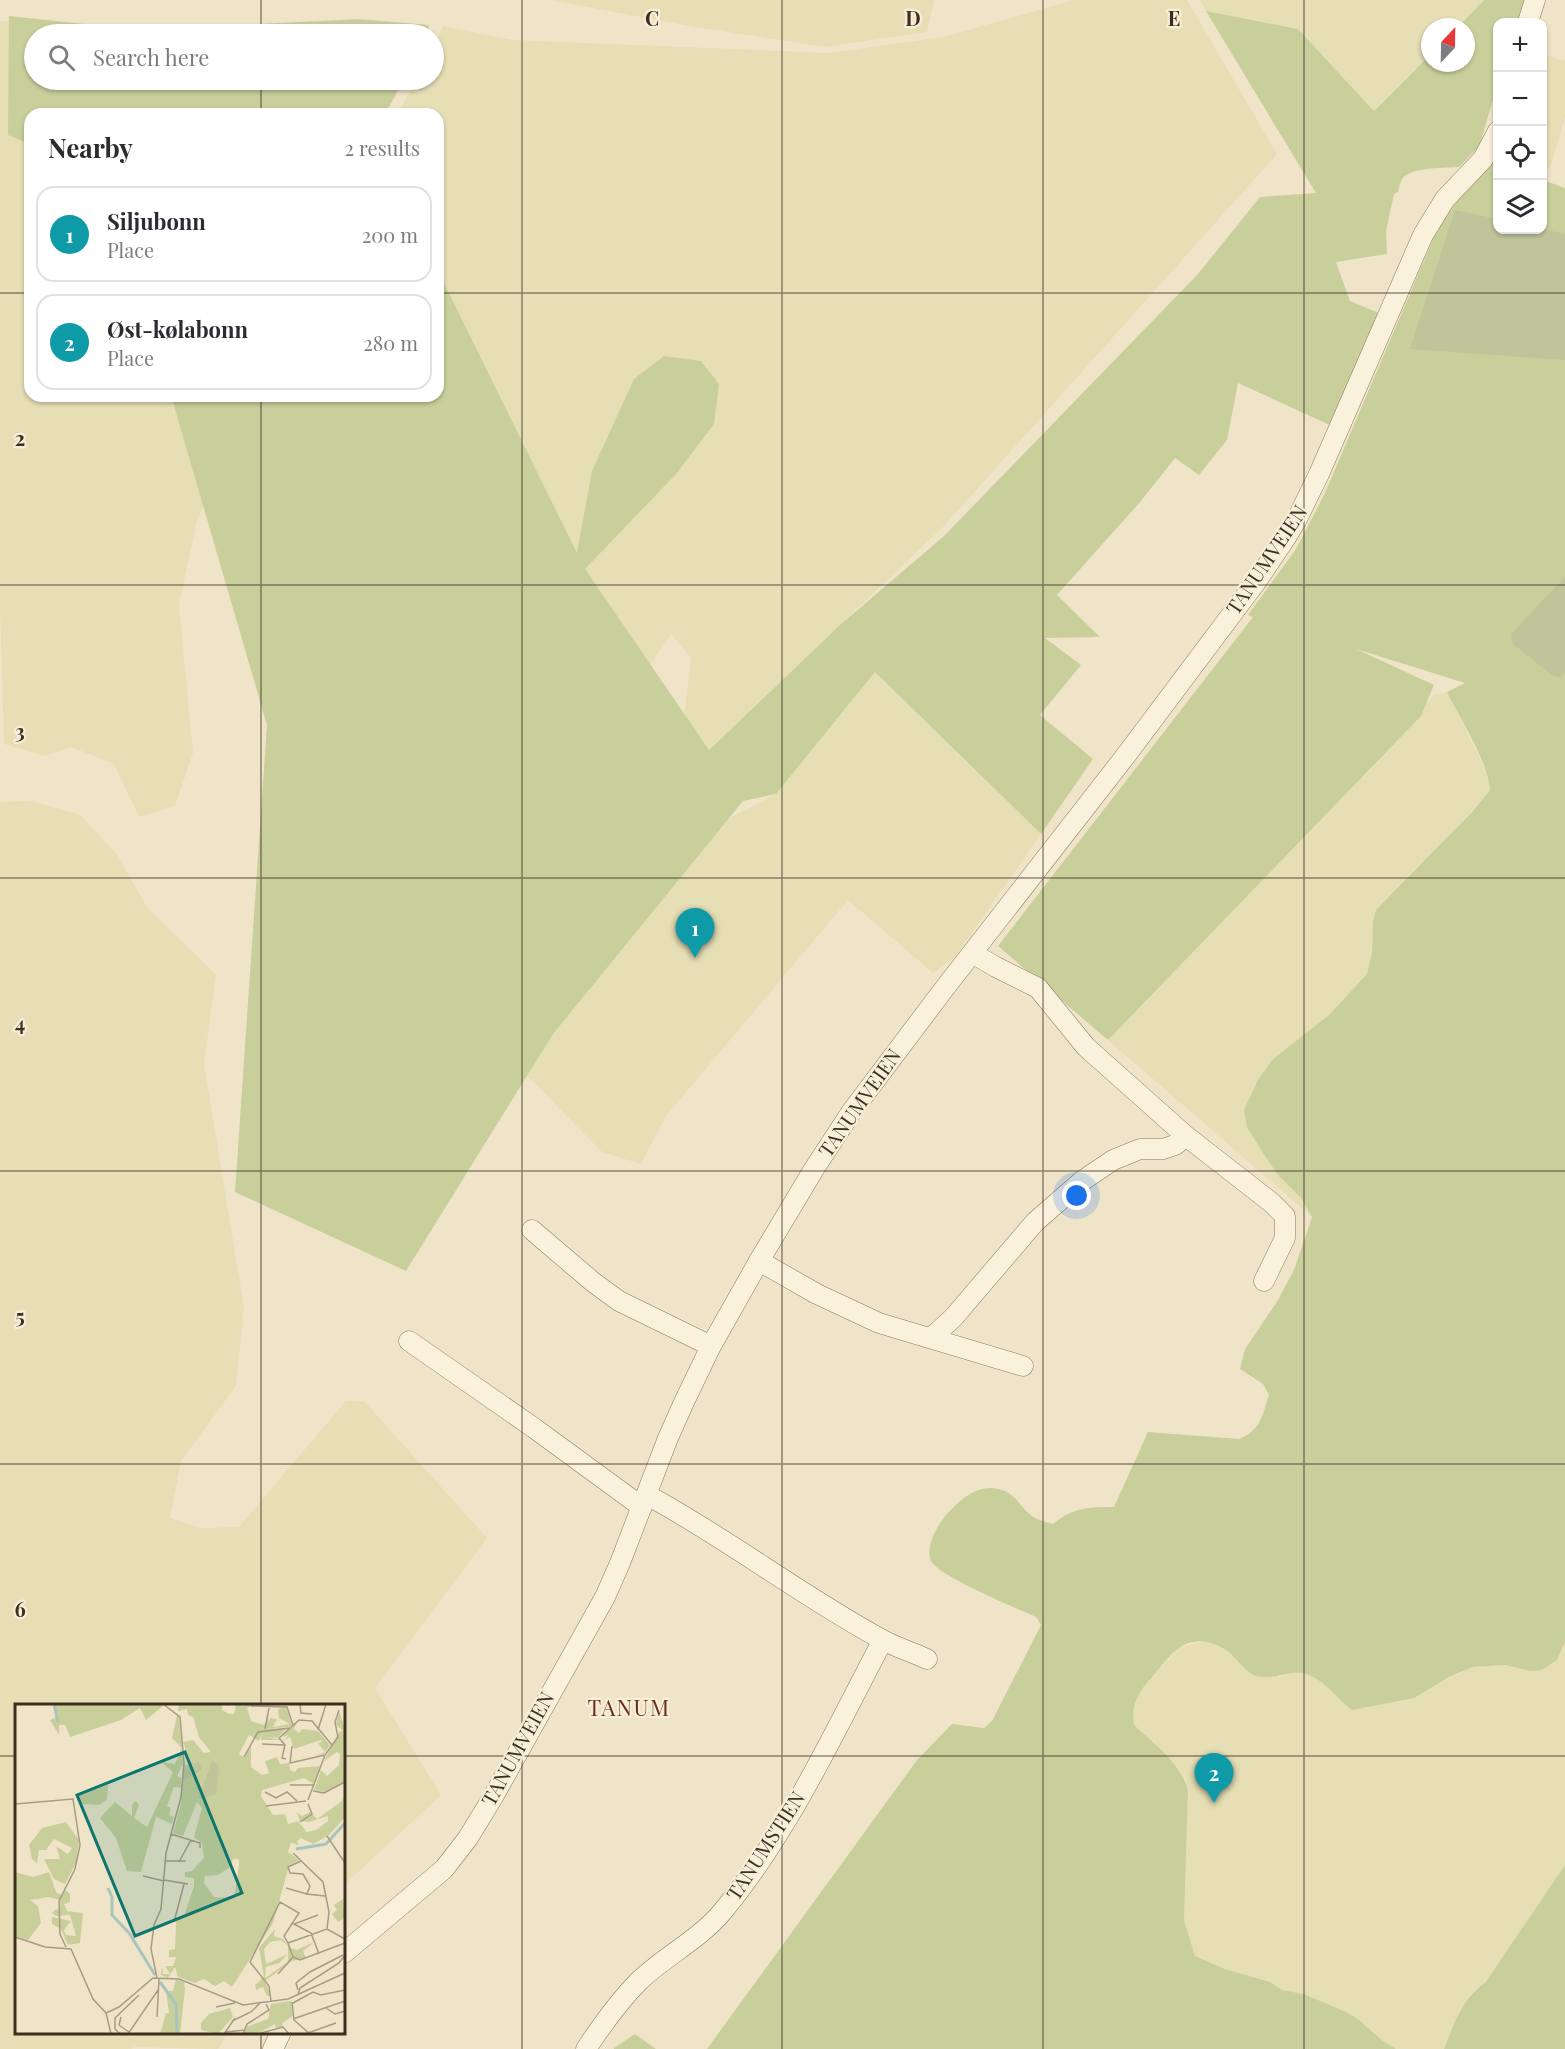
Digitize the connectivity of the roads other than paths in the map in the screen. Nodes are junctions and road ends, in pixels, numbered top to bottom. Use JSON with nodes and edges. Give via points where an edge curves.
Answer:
{"nodes":[{"id":1,"x":1535,"y":0,"type":"edge"},
{"id":2,"x":1529,"y":18,"type":"edge"},
{"id":3,"x":1493,"y":139,"type":"edge"},
{"id":4,"x":972,"y":953,"type":"junction"},
{"id":5,"x":1186,"y":1136,"type":"junction"},
{"id":6,"x":532,"y":1230,"type":"dead end"},
{"id":7,"x":759,"y":1261,"type":"junction"},
{"id":8,"x":1264,"y":1281,"type":"dead end"},
{"id":9,"x":931,"y":1338,"type":"junction"},
{"id":10,"x":409,"y":1341,"type":"dead end"},
{"id":11,"x":711,"y":1346,"type":"junction"},
{"id":12,"x":1023,"y":1366,"type":"dead end"},
{"id":13,"x":644,"y":1501,"type":"junction"},
{"id":14,"x":883,"y":1640,"type":"junction"},
{"id":15,"x":927,"y":1659,"type":"dead end"},
{"id":16,"x":345,"y":1952,"type":"edge"},
{"id":17,"x":280,"y":2034,"type":"edge"},
{"id":18,"x":273,"y":2049,"type":"edge"},
{"id":19,"x":586,"y":2049,"type":"edge"}],
"edges":[{"from":1,"to":2,"type":"street"},
{"from":3,"to":4,"type":"street","name":"TANUMVEIEN","via":[[1483,159],[1445,199],[1423,234],[1319,474],[1285,539],[1127,754]]},
{"from":4,"to":5,"type":"street","via":[[1038,988],[1086,1047]]},
{"from":4,"to":7,"type":"street","name":"TANUMVEIEN","via":[[852,1111]]},
{"from":5,"to":8,"type":"street","via":[[1284,1216],[1284,1238]]},
{"from":5,"to":9,"type":"street","via":[[1163,1149],[1140,1149],[1113,1160],[1082,1180],[1035,1222],[953,1318]]},
{"from":6,"to":11,"type":"street","via":[[619,1300]]},
{"from":7,"to":9,"type":"street","via":[[879,1323]]},
{"from":7,"to":11,"type":"street","name":"TANUMVEIEN"},
{"from":9,"to":12,"type":"street"},
{"from":10,"to":13,"type":"street"},
{"from":11,"to":13,"type":"street","name":"TANUMVEIEN"},
{"from":13,"to":14,"type":"street","via":[[686,1516],[788,1584]]},
{"from":13,"to":16,"type":"street","name":"TANUMVEIEN","via":[[605,1597],[468,1838],[444,1869]]},
{"from":14,"to":15,"type":"street"},
{"from":14,"to":19,"type":"street","name":"TANUMSTIEN","via":[[793,1808],[751,1876],[721,1914],[640,1981]]},
{"from":17,"to":18,"type":"street"}]}
